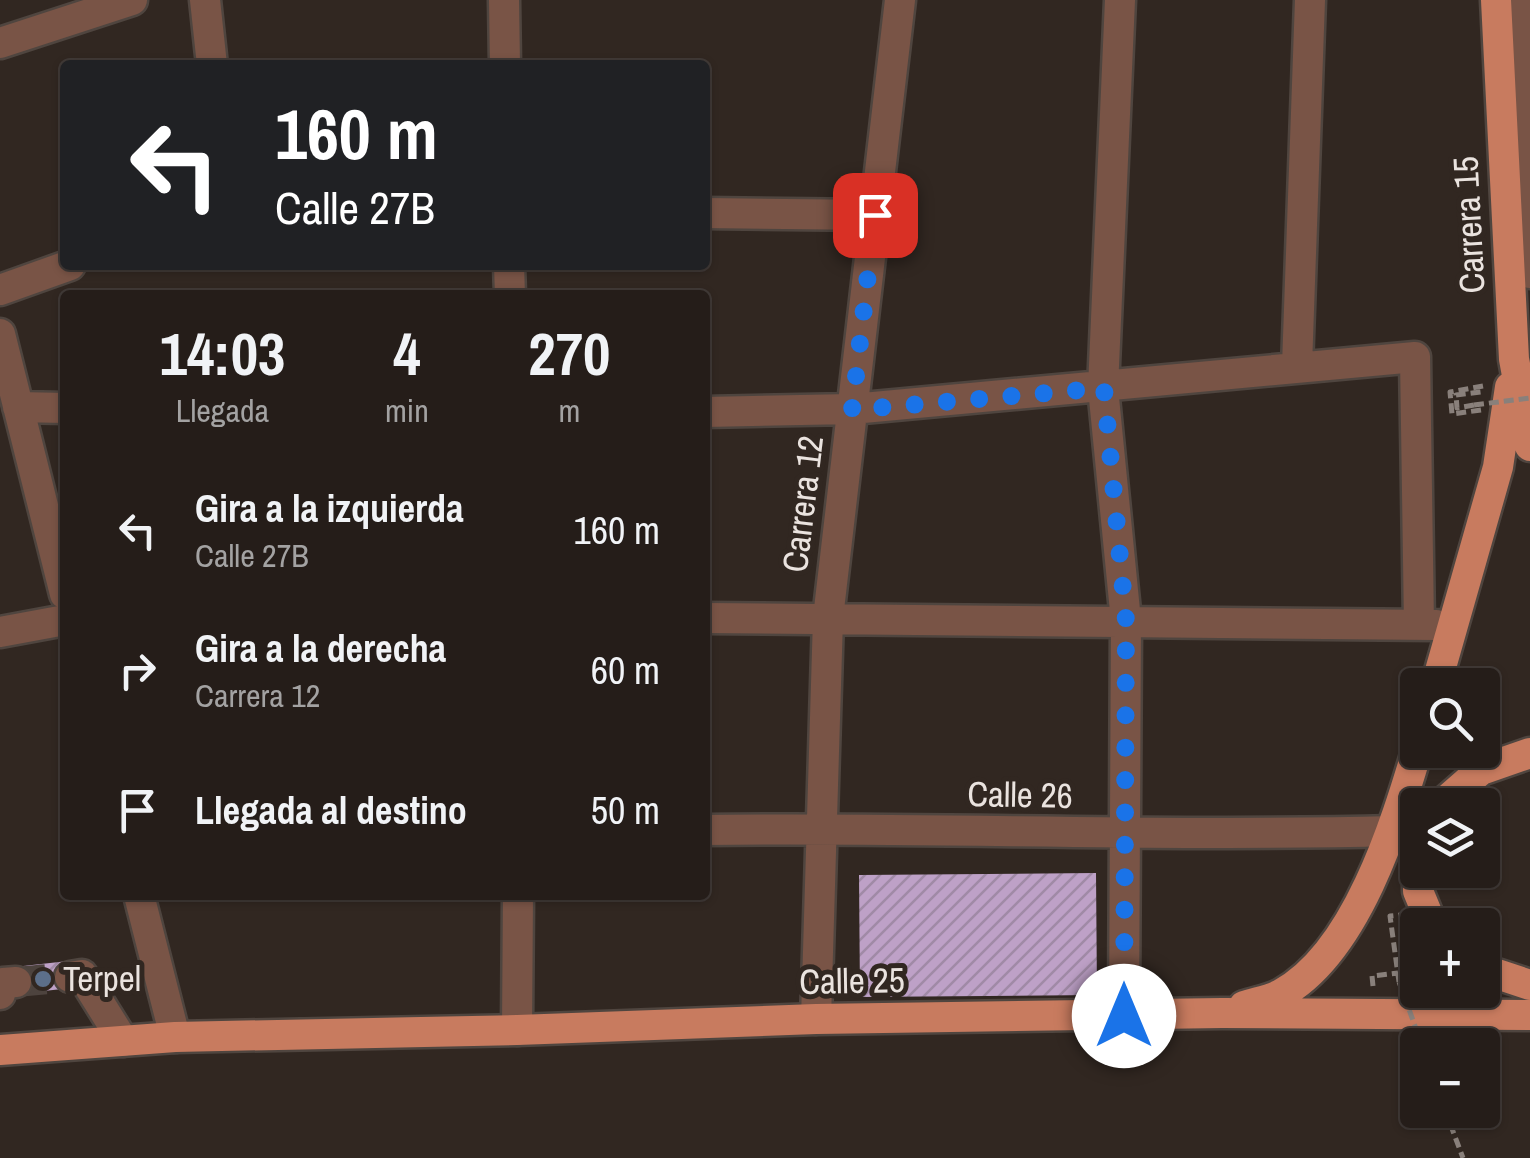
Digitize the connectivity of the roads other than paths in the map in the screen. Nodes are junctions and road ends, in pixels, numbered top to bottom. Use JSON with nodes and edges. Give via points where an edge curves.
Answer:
{"nodes":[{"id":1,"x":132,"y":0,"type":"edge"},
{"id":2,"x":205,"y":0,"type":"edge"},
{"id":3,"x":504,"y":0,"type":"edge"},
{"id":4,"x":900,"y":0,"type":"edge"},
{"id":5,"x":1120,"y":0,"type":"edge"},
{"id":6,"x":1310,"y":0,"type":"edge"},
{"id":7,"x":1496,"y":0,"type":"edge"},
{"id":8,"x":1517,"y":0,"type":"edge"},
{"id":9,"x":0,"y":43,"type":"edge"},
{"id":10,"x":211,"y":60,"type":"edge"},
{"id":11,"x":505,"y":60,"type":"edge"},
{"id":12,"x":710,"y":213,"type":"edge"},
{"id":13,"x":875,"y":215,"type":"junction"},
{"id":14,"x":60,"y":269,"type":"edge"},
{"id":15,"x":1530,"y":273,"type":"edge"},
{"id":16,"x":0,"y":290,"type":"edge"},
{"id":17,"x":0,"y":334,"type":"edge"},
{"id":18,"x":1514,"y":360,"type":"junction"},
{"id":19,"x":1297,"y":366,"type":"junction"},
{"id":20,"x":1104,"y":388,"type":"junction"},
{"id":21,"x":18,"y":407,"type":"junction"},
{"id":22,"x":60,"y":408,"type":"edge"},
{"id":23,"x":852,"y":410,"type":"junction"},
{"id":24,"x":710,"y":412,"type":"edge"},
{"id":25,"x":1530,"y":446,"type":"edge"},
{"id":26,"x":60,"y":574,"type":"edge"},
{"id":27,"x":710,"y":618,"type":"edge"},
{"id":28,"x":828,"y":618,"type":"junction"},
{"id":29,"x":60,"y":621,"type":"edge"},
{"id":30,"x":1126,"y":621,"type":"junction"},
{"id":31,"x":1419,"y":625,"type":"junction"},
{"id":32,"x":1454,"y":625,"type":"junction"},
{"id":33,"x":0,"y":632,"type":"edge"},
{"id":34,"x":1441,"y":668,"type":"edge"},
{"id":35,"x":1530,"y":753,"type":"edge"},
{"id":36,"x":1412,"y":768,"type":"edge"},
{"id":37,"x":1460,"y":788,"type":"edge"},
{"id":38,"x":822,"y":828,"type":"junction"},
{"id":39,"x":710,"y":830,"type":"edge"},
{"id":40,"x":1393,"y":831,"type":"junction"},
{"id":41,"x":1125,"y":835,"type":"junction"},
{"id":42,"x":140,"y":900,"type":"edge"},
{"id":43,"x":518,"y":900,"type":"edge"},
{"id":44,"x":1500,"y":975,"type":"edge"},
{"id":45,"x":70,"y":976,"type":"dead end"},
{"id":46,"x":1530,"y":985,"type":"edge"},
{"id":47,"x":1222,"y":1013,"type":"junction"},
{"id":48,"x":1530,"y":1014,"type":"edge"},
{"id":49,"x":1124,"y":1016,"type":"junction"},
{"id":50,"x":816,"y":1019,"type":"junction"},
{"id":51,"x":517,"y":1030,"type":"junction"},
{"id":52,"x":175,"y":1036,"type":"junction"},
{"id":53,"x":123,"y":1041,"type":"junction"},
{"id":54,"x":0,"y":1050,"type":"edge"}],
"edges":[{"from":1,"to":9,"type":"street"},
{"from":2,"to":10,"type":"street"},
{"from":3,"to":11,"type":"street"},
{"from":4,"to":13,"type":"street","name":"Carrera 12"},
{"from":5,"to":20,"type":"street"},
{"from":6,"to":19,"type":"street"},
{"from":7,"to":18,"type":"main road","name":"Carrera 15"},
{"from":8,"to":15,"type":"street"},
{"from":12,"to":13,"type":"street"},
{"from":13,"to":23,"type":"street","name":"Carrera 12"},
{"from":14,"to":16,"type":"street"},
{"from":17,"to":21,"type":"street"},
{"from":18,"to":25,"type":"main road","name":"Carrera 15"},
{"from":18,"to":32,"type":"main road","via":[[1498,467]]},
{"from":19,"to":20,"type":"street"},
{"from":19,"to":31,"type":"street","via":[[1415,357]]},
{"from":20,"to":23,"type":"street"},
{"from":20,"to":30,"type":"street"},
{"from":21,"to":22,"type":"street"},
{"from":21,"to":26,"type":"street"},
{"from":23,"to":24,"type":"street"},
{"from":23,"to":28,"type":"street","name":"Carrera 12"},
{"from":27,"to":28,"type":"street"},
{"from":28,"to":30,"type":"street"},
{"from":28,"to":38,"type":"street","name":"Carrera 12"},
{"from":29,"to":33,"type":"street"},
{"from":30,"to":31,"type":"street"},
{"from":30,"to":41,"type":"street"},
{"from":31,"to":32,"type":"street"},
{"from":32,"to":34,"type":"main road"},
{"from":35,"to":37,"type":"main road","via":[[1481,770]]},
{"from":36,"to":40,"type":"main road"},
{"from":38,"to":39,"type":"street","name":"Calle 26"},
{"from":38,"to":41,"type":"street","name":"Calle 26"},
{"from":38,"to":50,"type":"street","name":"Carrera 12"},
{"from":40,"to":41,"type":"street","name":"Calle 26"},
{"from":40,"to":47,"type":"main road","via":[[1331,950],[1280,995]]},
{"from":41,"to":49,"type":"street"},
{"from":42,"to":52,"type":"street"},
{"from":43,"to":51,"type":"street"},
{"from":44,"to":46,"type":"main road"},
{"from":45,"to":53,"type":"street","via":[[82,976]]},
{"from":47,"to":48,"type":"main road","name":"Calle 25"},
{"from":47,"to":49,"type":"main road","name":"Calle 25"},
{"from":49,"to":50,"type":"main road","name":"Calle 25"},
{"from":50,"to":51,"type":"main road","name":"Calle 25"},
{"from":51,"to":52,"type":"main road","name":"Calle 25"},
{"from":52,"to":53,"type":"main road"},
{"from":53,"to":54,"type":"main road"}]}
